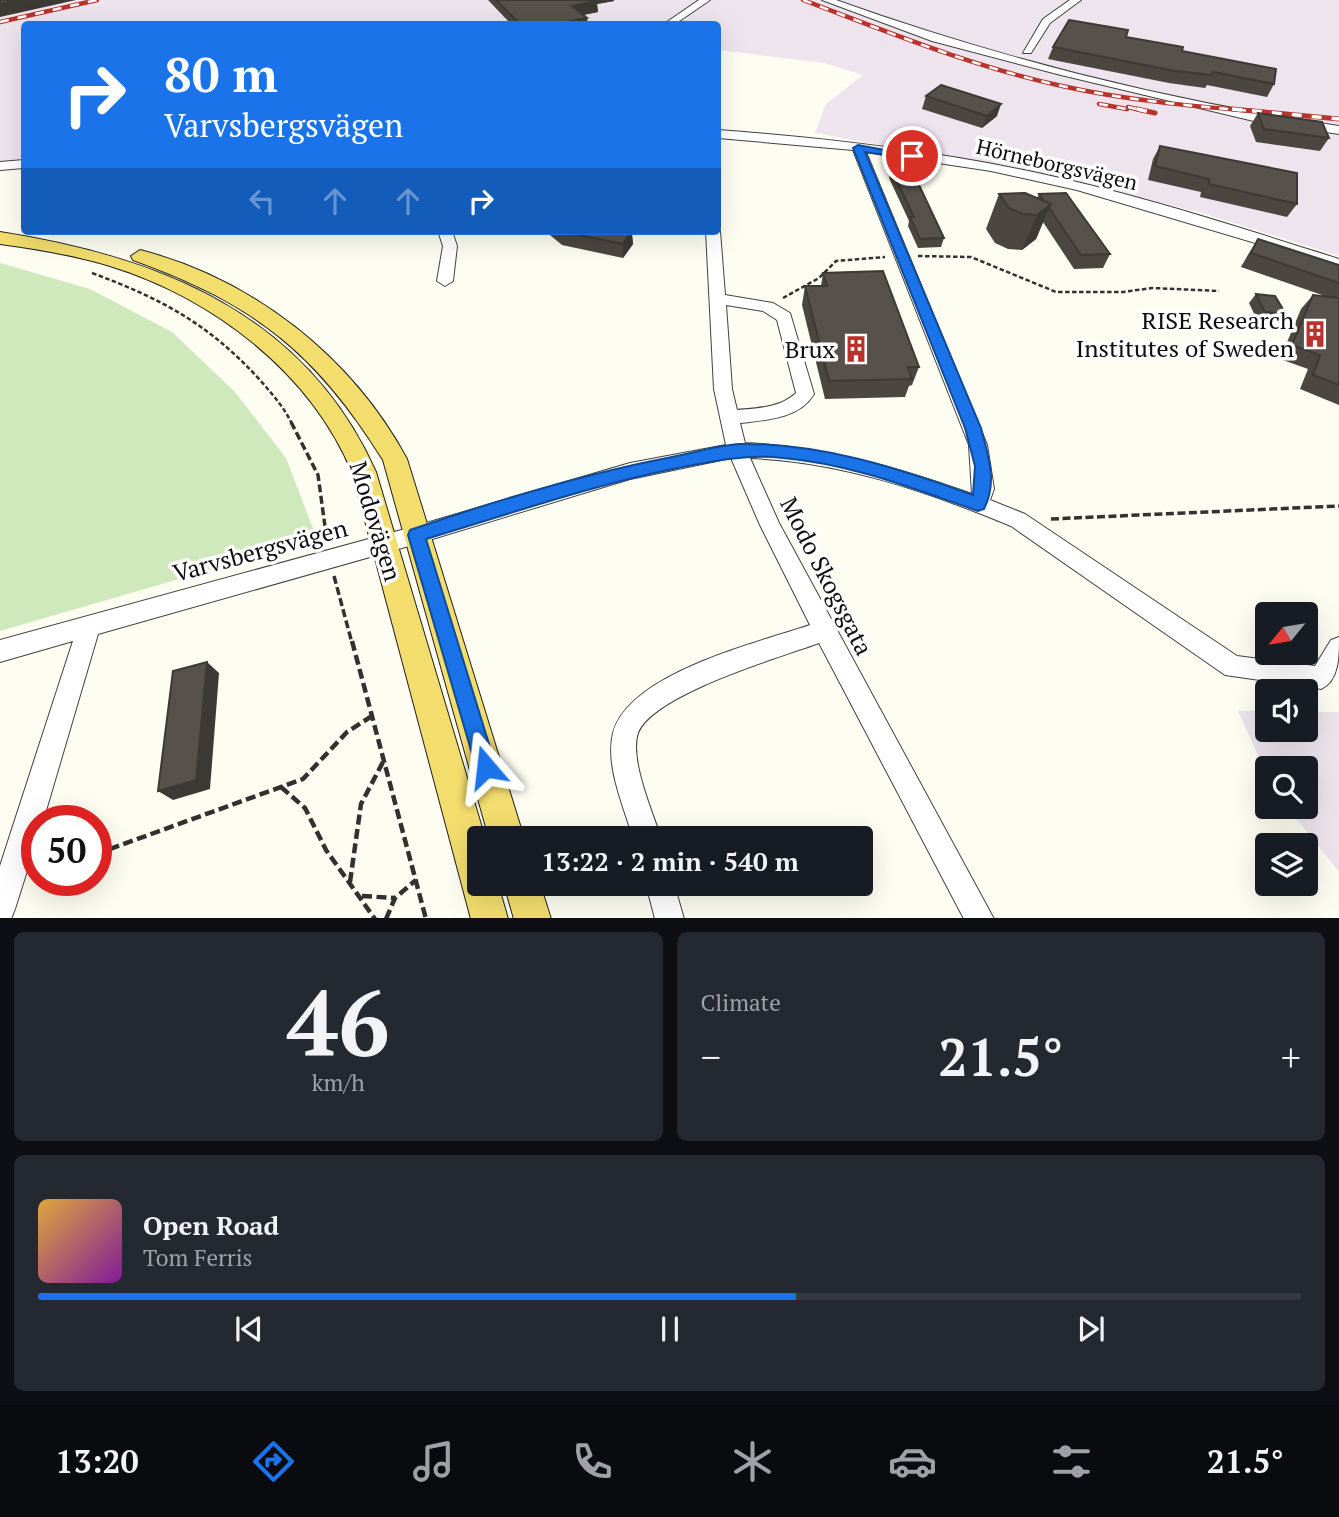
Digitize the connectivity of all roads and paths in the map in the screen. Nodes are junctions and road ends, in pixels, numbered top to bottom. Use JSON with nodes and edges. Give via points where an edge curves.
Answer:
{"nodes":[{"id":1,"x":705,"y":0,"type":"edge"},
{"id":2,"x":827,"y":0,"type":"edge"},
{"id":3,"x":1076,"y":0,"type":"edge"},
{"id":4,"x":873,"y":2,"type":"dead end"},
{"id":5,"x":858,"y":10,"type":"junction"},
{"id":6,"x":674,"y":21,"type":"edge"},
{"id":7,"x":1027,"y":51,"type":"dead end"},
{"id":8,"x":1339,"y":130,"type":"edge"},
{"id":9,"x":721,"y":134,"type":"edge"},
{"id":10,"x":858,"y":148,"type":"junction"},
{"id":11,"x":21,"y":164,"type":"edge"},
{"id":12,"x":0,"y":166,"type":"edge"},
{"id":13,"x":0,"y":227,"type":"edge"},
{"id":14,"x":21,"y":230,"type":"edge"},
{"id":15,"x":48,"y":235,"type":"edge"},
{"id":16,"x":446,"y":235,"type":"edge"},
{"id":17,"x":713,"y":235,"type":"edge"},
{"id":18,"x":0,"y":238,"type":"edge"},
{"id":19,"x":903,"y":256,"type":"junction"},
{"id":20,"x":1339,"y":264,"type":"edge"},
{"id":21,"x":83,"y":269,"type":"dead end"},
{"id":22,"x":445,"y":281,"type":"dead end"},
{"id":23,"x":1219,"y":290,"type":"dead end"},
{"id":24,"x":717,"y":299,"type":"junction"},
{"id":25,"x":778,"y":311,"type":"junction"},
{"id":26,"x":730,"y":418,"type":"junction"},
{"id":27,"x":737,"y":450,"type":"junction"},
{"id":28,"x":978,"y":504,"type":"junction"},
{"id":29,"x":1339,"y":506,"type":"edge"},
{"id":30,"x":1018,"y":520,"type":"junction"},
{"id":31,"x":416,"y":535,"type":"junction"},
{"id":32,"x":384,"y":543,"type":"junction"},
{"id":33,"x":330,"y":558,"type":"junction"},
{"id":34,"x":89,"y":625,"type":"junction"},
{"id":35,"x":825,"y":631,"type":"junction"},
{"id":36,"x":1339,"y":649,"type":"edge"},
{"id":37,"x":0,"y":651,"type":"edge"},
{"id":38,"x":372,"y":716,"type":"junction"},
{"id":39,"x":384,"y":760,"type":"junction"},
{"id":40,"x":281,"y":787,"type":"junction"},
{"id":41,"x":503,"y":826,"type":"edge"},
{"id":42,"x":643,"y":826,"type":"edge"},
{"id":43,"x":467,"y":838,"type":"edge"},
{"id":44,"x":112,"y":848,"type":"edge"},
{"id":45,"x":10,"y":852,"type":"edge"},
{"id":46,"x":416,"y":880,"type":"junction"},
{"id":47,"x":350,"y":884,"type":"junction"},
{"id":48,"x":360,"y":896,"type":"junction"},
{"id":49,"x":484,"y":896,"type":"edge"},
{"id":50,"x":526,"y":896,"type":"edge"},
{"id":51,"x":663,"y":896,"type":"edge"},
{"id":52,"x":395,"y":898,"type":"junction"},
{"id":53,"x":0,"y":909,"type":"edge"},
{"id":54,"x":374,"y":918,"type":"edge"},
{"id":55,"x":386,"y":918,"type":"edge"},
{"id":56,"x":426,"y":918,"type":"edge"},
{"id":57,"x":491,"y":918,"type":"edge"},
{"id":58,"x":533,"y":918,"type":"edge"},
{"id":59,"x":670,"y":918,"type":"edge"},
{"id":60,"x":979,"y":918,"type":"edge"}],
"edges":[{"from":1,"to":6,"type":"street"},
{"from":2,"to":5,"type":"street"},
{"from":3,"to":7,"type":"street","via":[[1046,21]]},
{"from":4,"to":5,"type":"street"},
{"from":5,"to":8,"type":"street","via":[[936,38],[1065,73],[1258,118]]},
{"from":9,"to":10,"type":"street","name":"Hörneborgsvägen"},
{"from":10,"to":19,"type":"street"},
{"from":10,"to":20,"type":"street","name":"Hörneborgsvägen","via":[[992,167],[1059,183]]},
{"from":11,"to":12,"type":"street"},
{"from":13,"to":14,"type":"main road","name":"Modovägen"},
{"from":15,"to":31,"type":"main road","name":"Modovägen","via":[[175,267],[291,331],[335,372],[367,412],[395,459]]},
{"from":16,"to":22,"type":"street","via":[[450,246]]},
{"from":17,"to":24,"type":"street","name":"Modo Skogsgata"},
{"from":18,"to":32,"type":"main road","name":"Modovägen","via":[[73,252],[155,276],[268,346],[310,384],[341,423],[364,472]]},
{"from":19,"to":23,"type":"path","via":[[971,257],[1056,292]]},
{"from":19,"to":25,"type":"path","via":[[836,261],[819,278],[782,299]]},
{"from":19,"to":28,"type":"street","via":[[978,445],[984,489]]},
{"from":21,"to":33,"type":"path","via":[[194,319],[237,355],[285,409],[318,475]]},
{"from":24,"to":25,"type":"street"},
{"from":24,"to":26,"type":"street","name":"Modo Skogsgata","via":[[723,389]]},
{"from":25,"to":26,"type":"street","via":[[784,317],[805,394],[789,408]]},
{"from":26,"to":27,"type":"street","name":"Modo Skogsgata"},
{"from":27,"to":28,"type":"street","name":"Varvsbergsvägen","via":[[847,462]]},
{"from":27,"to":31,"type":"street","name":"Varvsbergsvägen","via":[[630,471]]},
{"from":27,"to":35,"type":"street","name":"Modo Skogsgata"},
{"from":28,"to":30,"type":"street","name":"Varvsbergsvägen"},
{"from":29,"to":30,"type":"path"},
{"from":30,"to":36,"type":"street","name":"Varvsbergsvägen","via":[[1233,667],[1321,678]]},
{"from":31,"to":32,"type":"street","name":"Varvsbergsvägen"},
{"from":31,"to":41,"type":"main road","name":"Modovägen"},
{"from":32,"to":33,"type":"street","name":"Varvsbergsvägen"},
{"from":32,"to":43,"type":"main road","name":"Modovägen"},
{"from":33,"to":34,"type":"street","name":"Varvsbergsvägen"},
{"from":33,"to":38,"type":"path"},
{"from":34,"to":37,"type":"street","name":"Varvsbergsvägen"},
{"from":34,"to":45,"type":"street"},
{"from":35,"to":42,"type":"street","via":[[655,696],[628,725],[624,761]]},
{"from":35,"to":60,"type":"street","name":"Modo Skogsgata"},
{"from":38,"to":39,"type":"path"},
{"from":38,"to":40,"type":"path","via":[[347,732],[303,779]]},
{"from":39,"to":46,"type":"path"},
{"from":39,"to":47,"type":"path","via":[[361,804]]},
{"from":40,"to":44,"type":"path"},
{"from":40,"to":47,"type":"path","via":[[305,808]]},
{"from":45,"to":53,"type":"street"},
{"from":46,"to":52,"type":"path"},
{"from":46,"to":56,"type":"path"},
{"from":47,"to":48,"type":"path"},
{"from":48,"to":52,"type":"path"},
{"from":48,"to":54,"type":"path"},
{"from":49,"to":57,"type":"main road","name":"Modovägen"},
{"from":50,"to":58,"type":"main road"},
{"from":51,"to":59,"type":"street"},
{"from":52,"to":55,"type":"path"}]}
